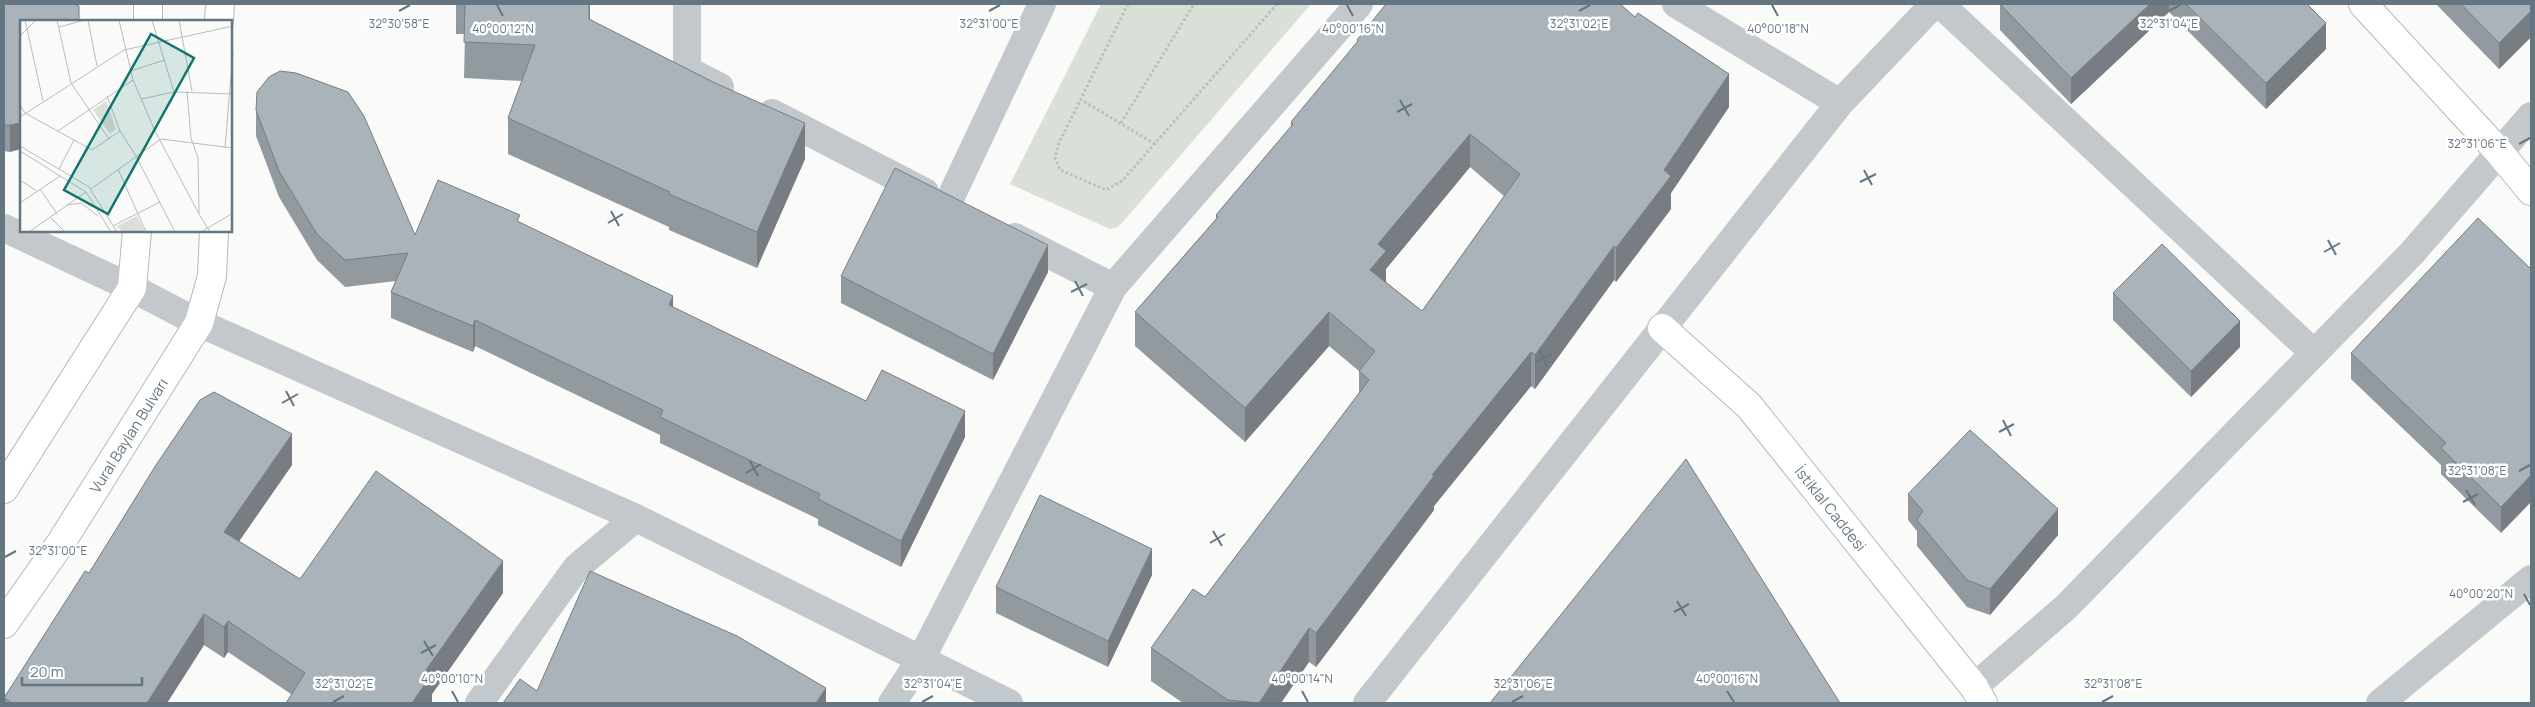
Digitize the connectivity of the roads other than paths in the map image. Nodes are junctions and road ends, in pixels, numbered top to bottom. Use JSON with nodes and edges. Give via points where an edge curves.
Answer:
{"nodes":[{"id":1,"x":148,"y":4,"type":"edge"},
{"id":2,"x":220,"y":4,"type":"edge"},
{"id":3,"x":687,"y":4,"type":"edge"},
{"id":4,"x":1042,"y":4,"type":"edge"},
{"id":5,"x":1359,"y":4,"type":"edge"},
{"id":6,"x":1676,"y":4,"type":"edge"},
{"id":7,"x":1934,"y":4,"type":"edge"},
{"id":8,"x":1940,"y":4,"type":"edge"},
{"id":9,"x":2363,"y":4,"type":"edge"},
{"id":10,"x":148,"y":20,"type":"edge"},
{"id":11,"x":220,"y":20,"type":"edge"},
{"id":12,"x":1840,"y":103,"type":"junction"},
{"id":13,"x":2531,"y":116,"type":"edge"},
{"id":14,"x":2499,"y":152,"type":"junction"},
{"id":15,"x":2531,"y":191,"type":"edge"},
{"id":16,"x":948,"y":203,"type":"junction"},
{"id":17,"x":4,"y":228,"type":"edge"},
{"id":18,"x":137,"y":232,"type":"edge"},
{"id":19,"x":214,"y":232,"type":"edge"},
{"id":20,"x":132,"y":288,"type":"junction"},
{"id":21,"x":1113,"y":288,"type":"junction"},
{"id":22,"x":199,"y":323,"type":"junction"},
{"id":23,"x":1662,"y":328,"type":"junction"},
{"id":24,"x":2314,"y":353,"type":"junction"},
{"id":25,"x":4,"y":489,"type":"edge"},
{"id":26,"x":636,"y":518,"type":"junction"},
{"id":27,"x":2531,"y":579,"type":"edge"},
{"id":28,"x":4,"y":624,"type":"edge"},
{"id":29,"x":921,"y":659,"type":"junction"},
{"id":30,"x":1979,"y":695,"type":"edge"},
{"id":31,"x":479,"y":703,"type":"edge"},
{"id":32,"x":892,"y":703,"type":"edge"},
{"id":33,"x":1009,"y":703,"type":"edge"},
{"id":34,"x":1367,"y":703,"type":"edge"},
{"id":35,"x":2380,"y":703,"type":"edge"}],
"edges":[{"from":1,"to":10,"type":"main road"},
{"from":2,"to":11,"type":"main road"},
{"from":3,"to":16,"type":"street","via":[[687,70]]},
{"from":4,"to":16,"type":"street"},
{"from":5,"to":21,"type":"street"},
{"from":6,"to":12,"type":"street"},
{"from":7,"to":12,"type":"street"},
{"from":8,"to":24,"type":"street"},
{"from":9,"to":14,"type":"main road"},
{"from":12,"to":23,"type":"street"},
{"from":13,"to":14,"type":"street"},
{"from":14,"to":15,"type":"main road"},
{"from":14,"to":24,"type":"street","via":[[2412,253]]},
{"from":16,"to":21,"type":"street"},
{"from":17,"to":20,"type":"street"},
{"from":18,"to":20,"type":"main road"},
{"from":19,"to":22,"type":"main road","name":"Vural Baylan Bulvarı","via":[[212,276]]},
{"from":20,"to":22,"type":"street"},
{"from":20,"to":25,"type":"main road"},
{"from":21,"to":29,"type":"street"},
{"from":22,"to":26,"type":"street"},
{"from":22,"to":28,"type":"main road","name":"Vural Baylan Bulvarı","via":[[62,541]]},
{"from":23,"to":30,"type":"main road","name":"İstiklal Caddesi","via":[[1749,406]]},
{"from":23,"to":34,"type":"street"},
{"from":24,"to":30,"type":"street"},
{"from":26,"to":29,"type":"street"},
{"from":26,"to":31,"type":"street","via":[[577,566]]},
{"from":27,"to":35,"type":"street"},
{"from":29,"to":32,"type":"street"},
{"from":29,"to":33,"type":"street"}]}
